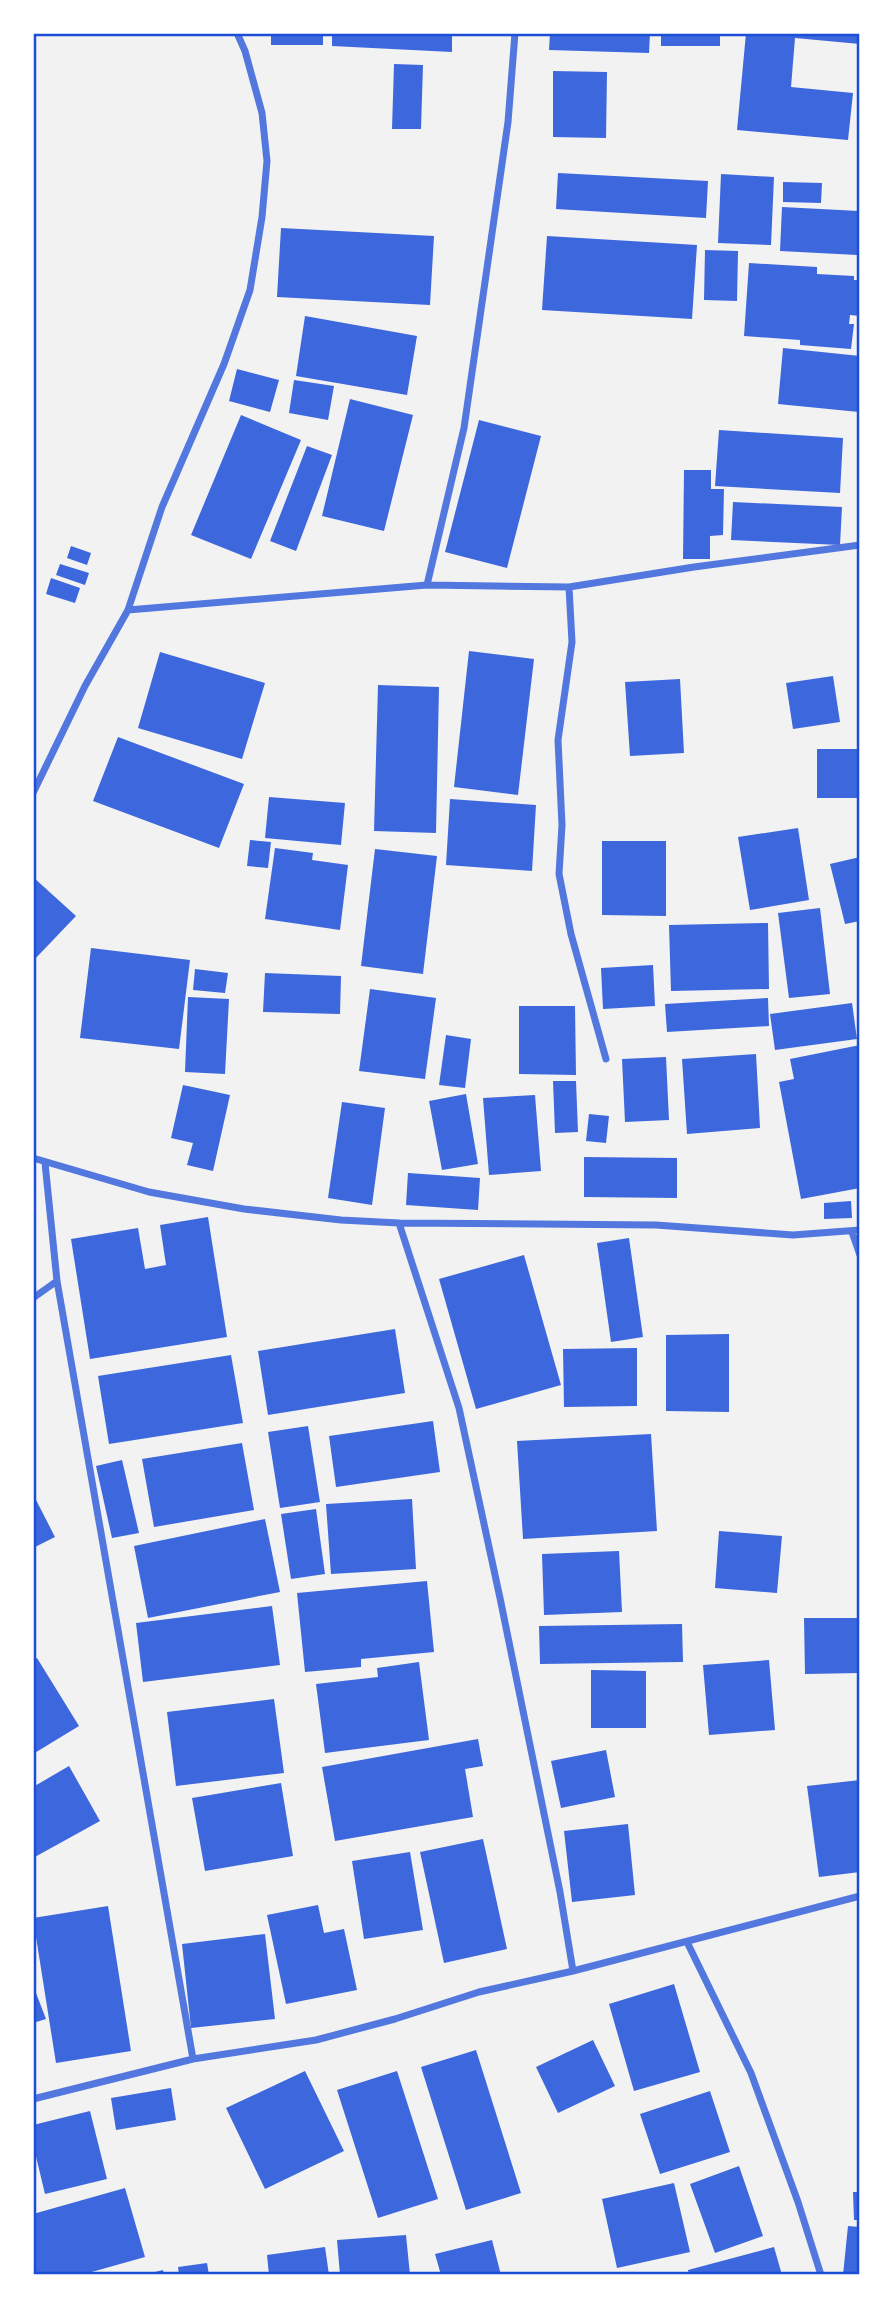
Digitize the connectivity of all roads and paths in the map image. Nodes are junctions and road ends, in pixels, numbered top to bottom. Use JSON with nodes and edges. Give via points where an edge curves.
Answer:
{"nodes":[{"id":1,"x":237,"y":33,"type":"edge"},
{"id":2,"x":514,"y":33,"type":"edge"},
{"id":3,"x":860,"y":545,"type":"edge"},
{"id":4,"x":427,"y":585,"type":"junction"},
{"id":5,"x":569,"y":587,"type":"junction"},
{"id":6,"x":128,"y":610,"type":"junction"},
{"id":7,"x":33,"y":793,"type":"edge"},
{"id":8,"x":606,"y":1059,"type":"dead end"},
{"id":9,"x":33,"y":1158,"type":"edge"},
{"id":10,"x":46,"y":1163,"type":"junction"},
{"id":11,"x":399,"y":1223,"type":"junction"},
{"id":12,"x":856,"y":1231,"type":"edge"},
{"id":13,"x":860,"y":1255,"type":"edge"},
{"id":14,"x":57,"y":1281,"type":"junction"},
{"id":15,"x":33,"y":1298,"type":"edge"},
{"id":16,"x":860,"y":1896,"type":"edge"},
{"id":17,"x":687,"y":1942,"type":"junction"},
{"id":18,"x":573,"y":1971,"type":"junction"},
{"id":19,"x":193,"y":2059,"type":"junction"},
{"id":20,"x":33,"y":2099,"type":"edge"},
{"id":21,"x":821,"y":2275,"type":"edge"}],
"edges":[{"from":1,"to":6,"type":"street","via":[[262,113],[267,161],[250,290],[224,364],[162,507]]},
{"from":2,"to":4,"type":"street","via":[[509,122],[464,428]]},
{"from":3,"to":5,"type":"street"},
{"from":4,"to":5,"type":"street"},
{"from":4,"to":6,"type":"street"},
{"from":5,"to":8,"type":"street","via":[[572,642],[558,740],[559,874]]},
{"from":6,"to":7,"type":"street"},
{"from":9,"to":10,"type":"street"},
{"from":10,"to":11,"type":"street","via":[[149,1192],[244,1209]]},
{"from":10,"to":14,"type":"street"},
{"from":11,"to":12,"type":"street","via":[[656,1225],[793,1235]]},
{"from":11,"to":18,"type":"street","via":[[458,1408]]},
{"from":12,"to":13,"type":"street"},
{"from":14,"to":15,"type":"street"},
{"from":14,"to":19,"type":"street"},
{"from":16,"to":17,"type":"street"},
{"from":17,"to":18,"type":"street"},
{"from":17,"to":21,"type":"street","via":[[751,2073]]},
{"from":18,"to":19,"type":"street","via":[[479,1992],[316,2040]]},
{"from":19,"to":20,"type":"street"}]}
